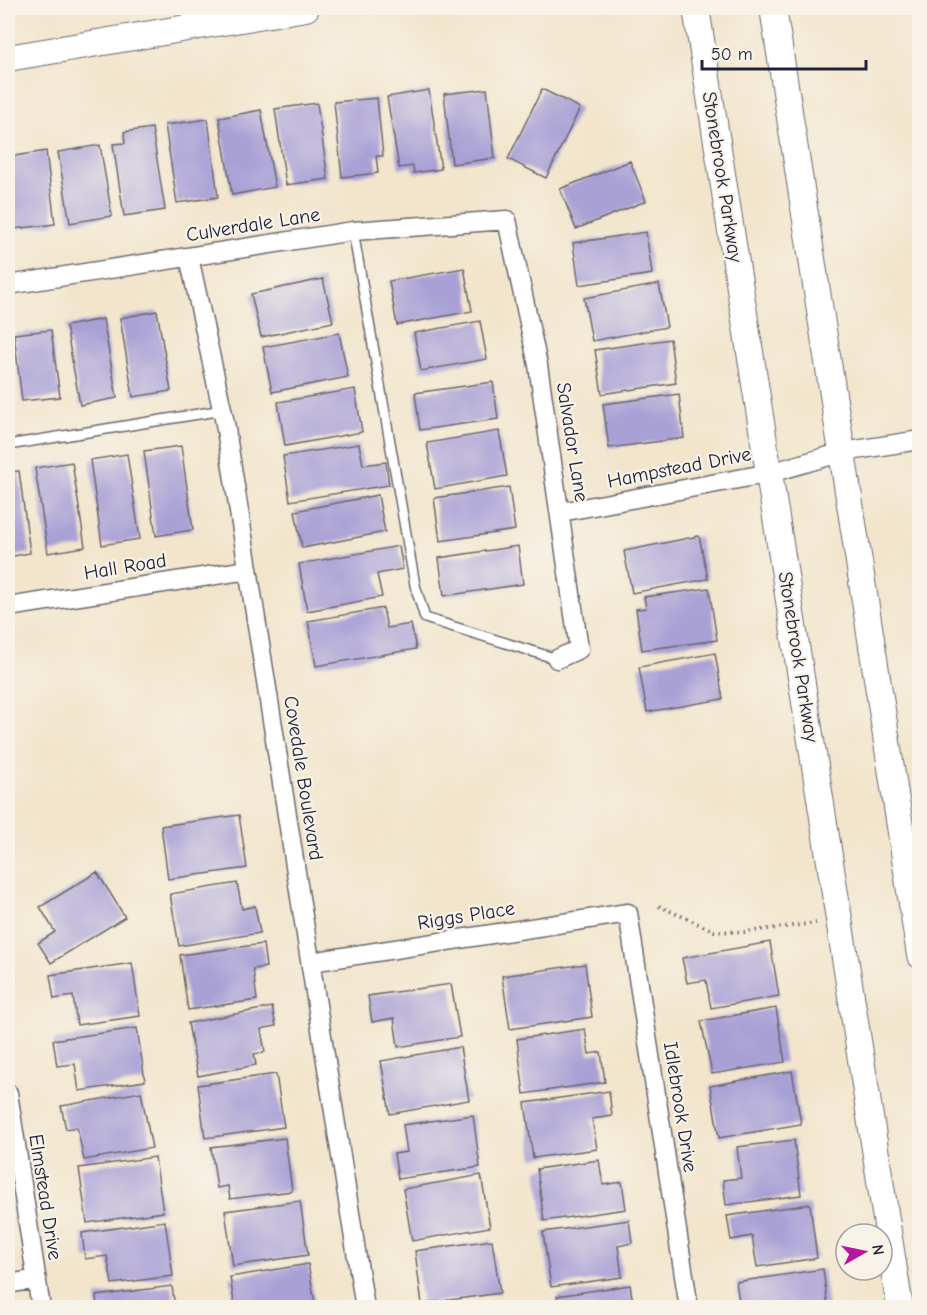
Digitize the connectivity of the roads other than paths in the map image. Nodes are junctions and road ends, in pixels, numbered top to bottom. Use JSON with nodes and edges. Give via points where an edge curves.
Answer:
{"nodes":[{"id":1,"x":306,"y":8,"type":"edge"},
{"id":2,"x":696,"y":8,"type":"edge"},
{"id":3,"x":773,"y":8,"type":"edge"},
{"id":4,"x":8,"y":58,"type":"edge"},
{"id":5,"x":507,"y":220,"type":"joint"},
{"id":6,"x":353,"y":231,"type":"junction"},
{"id":7,"x":189,"y":257,"type":"junction"},
{"id":8,"x":8,"y":285,"type":"edge"},
{"id":9,"x":223,"y":410,"type":"junction"},
{"id":10,"x":920,"y":440,"type":"edge"},
{"id":11,"x":8,"y":446,"type":"edge"},
{"id":12,"x":843,"y":452,"type":"junction"},
{"id":13,"x":770,"y":473,"type":"junction"},
{"id":14,"x":561,"y":512,"type":"junction"},
{"id":15,"x":248,"y":570,"type":"junction"},
{"id":16,"x":8,"y":607,"type":"edge"},
{"id":17,"x":557,"y":659,"type":"joint"},
{"id":18,"x":628,"y":913,"type":"joint"},
{"id":19,"x":920,"y":955,"type":"edge"},
{"id":20,"x":311,"y":962,"type":"junction"},
{"id":21,"x":8,"y":1093,"type":"edge"},
{"id":22,"x":37,"y":1280,"type":"junction"},
{"id":23,"x":8,"y":1284,"type":"edge"},
{"id":24,"x":41,"y":1308,"type":"edge"},
{"id":25,"x":365,"y":1308,"type":"edge"},
{"id":26,"x":689,"y":1308,"type":"edge"},
{"id":27,"x":900,"y":1308,"type":"edge"}],
"edges":[{"from":1,"to":4,"type":"main road"},
{"from":2,"to":13,"type":"main road","name":"Stonebrook Parkway"},
{"from":3,"to":12,"type":"main road"},
{"from":5,"to":6,"type":"street","name":"Culverdale Lane"},
{"from":5,"to":14,"type":"street","name":"Salvador Lane","via":[[535,345]]},
{"from":6,"to":7,"type":"street","name":"Culverdale Lane"},
{"from":6,"to":17,"type":"lane","via":[[424,618]]},
{"from":7,"to":8,"type":"street","name":"Culverdale Lane"},
{"from":7,"to":9,"type":"street","name":"Covedale Boulevard"},
{"from":9,"to":11,"type":"lane"},
{"from":9,"to":15,"type":"street","name":"Covedale Boulevard"},
{"from":10,"to":12,"type":"street","name":"Hampstead Drive"},
{"from":12,"to":13,"type":"street","name":"Hampstead Drive"},
{"from":12,"to":19,"type":"main road"},
{"from":13,"to":14,"type":"street","name":"Hampstead Drive"},
{"from":13,"to":27,"type":"main road","name":"Stonebrook Parkway"},
{"from":14,"to":17,"type":"street","name":"Salvador Lane","via":[[579,649]]},
{"from":15,"to":16,"type":"street","name":"Hall Road"},
{"from":15,"to":20,"type":"street","name":"Covedale Boulevard"},
{"from":18,"to":20,"type":"street","name":"Riggs Place"},
{"from":18,"to":26,"type":"street","name":"Idlebrook Drive"},
{"from":20,"to":25,"type":"street","name":"Covedale Boulevard"},
{"from":21,"to":22,"type":"street","name":"Elmstead Drive"},
{"from":22,"to":23,"type":"street"},
{"from":22,"to":24,"type":"street","name":"Elmstead Drive"}]}
